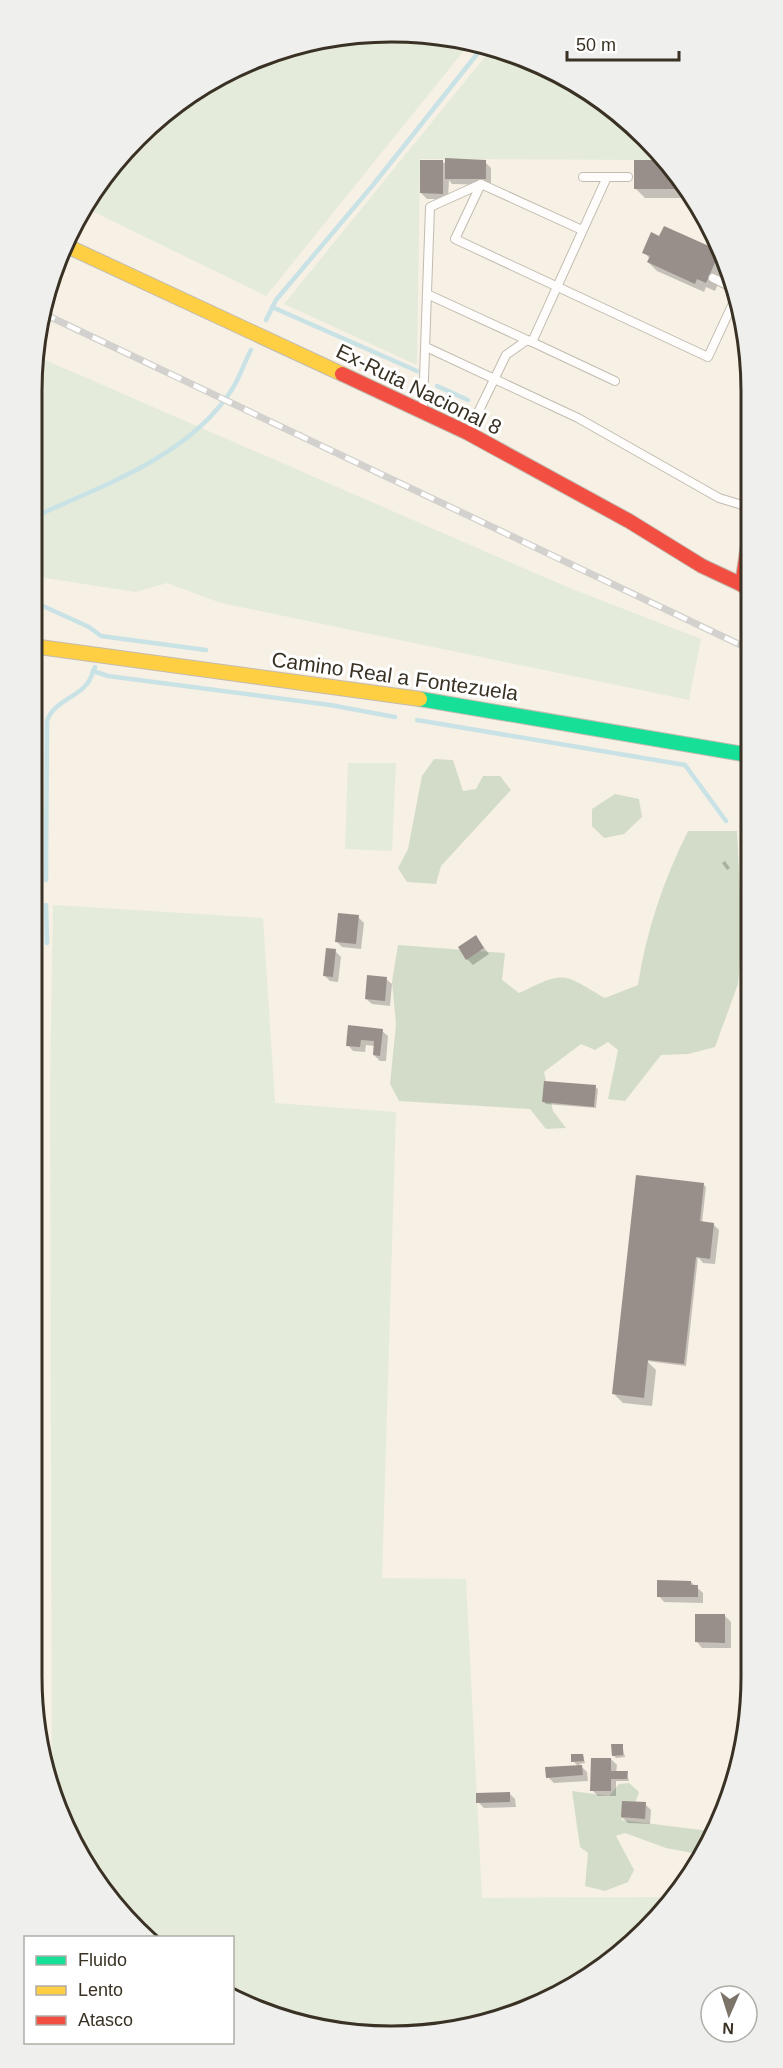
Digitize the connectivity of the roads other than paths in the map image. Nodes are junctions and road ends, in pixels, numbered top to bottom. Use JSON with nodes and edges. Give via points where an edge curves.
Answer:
{"nodes":[{"id":1,"x":583,"y":177,"type":"dead end"},
{"id":2,"x":607,"y":177,"type":"junction"},
{"id":3,"x":628,"y":177,"type":"dead end"},
{"id":4,"x":481,"y":184,"type":"junction"},
{"id":5,"x":582,"y":230,"type":"junction"},
{"id":6,"x":73,"y":249,"type":"edge"},
{"id":7,"x":713,"y":278,"type":"dead end"},
{"id":8,"x":723,"y":283,"type":"edge"},
{"id":9,"x":556,"y":287,"type":"junction"},
{"id":10,"x":427,"y":294,"type":"junction"},
{"id":11,"x":731,"y":308,"type":"edge"},
{"id":12,"x":529,"y":341,"type":"junction"},
{"id":13,"x":426,"y":347,"type":"junction"},
{"id":14,"x":494,"y":378,"type":"junction"},
{"id":15,"x":615,"y":381,"type":"dead end"},
{"id":16,"x":422,"y":412,"type":"junction"},
{"id":17,"x":468,"y":433,"type":"junction"},
{"id":18,"x":741,"y":505,"type":"edge"},
{"id":19,"x":741,"y":584,"type":"edge"},
{"id":20,"x":42,"y":648,"type":"edge"},
{"id":21,"x":741,"y":753,"type":"edge"}],
"edges":[{"from":1,"to":2,"type":"lane"},
{"from":2,"to":3,"type":"lane"},
{"from":2,"to":5,"type":"lane"},
{"from":4,"to":5,"type":"lane"},
{"from":4,"to":9,"type":"lane","via":[[455,239]]},
{"from":4,"to":10,"type":"lane","via":[[430,207]]},
{"from":5,"to":9,"type":"lane"},
{"from":6,"to":16,"type":"street","name":"Ex-Ruta Nacional 8"},
{"from":7,"to":8,"type":"lane"},
{"from":9,"to":11,"type":"lane","via":[[708,357]]},
{"from":9,"to":12,"type":"lane"},
{"from":10,"to":12,"type":"lane"},
{"from":10,"to":13,"type":"lane"},
{"from":12,"to":14,"type":"lane","via":[[506,355]]},
{"from":12,"to":15,"type":"lane"},
{"from":13,"to":14,"type":"lane"},
{"from":13,"to":16,"type":"lane"},
{"from":14,"to":17,"type":"lane"},
{"from":14,"to":18,"type":"lane","via":[[578,418],[718,498]]},
{"from":16,"to":17,"type":"street","name":"Ex-Ruta Nacional 8"},
{"from":17,"to":19,"type":"street","name":"Ex-Ruta Nacional 8","via":[[629,521],[702,566]]},
{"from":20,"to":21,"type":"street","name":"Camino Real a Fontezuela","via":[[413,698]]}]}
